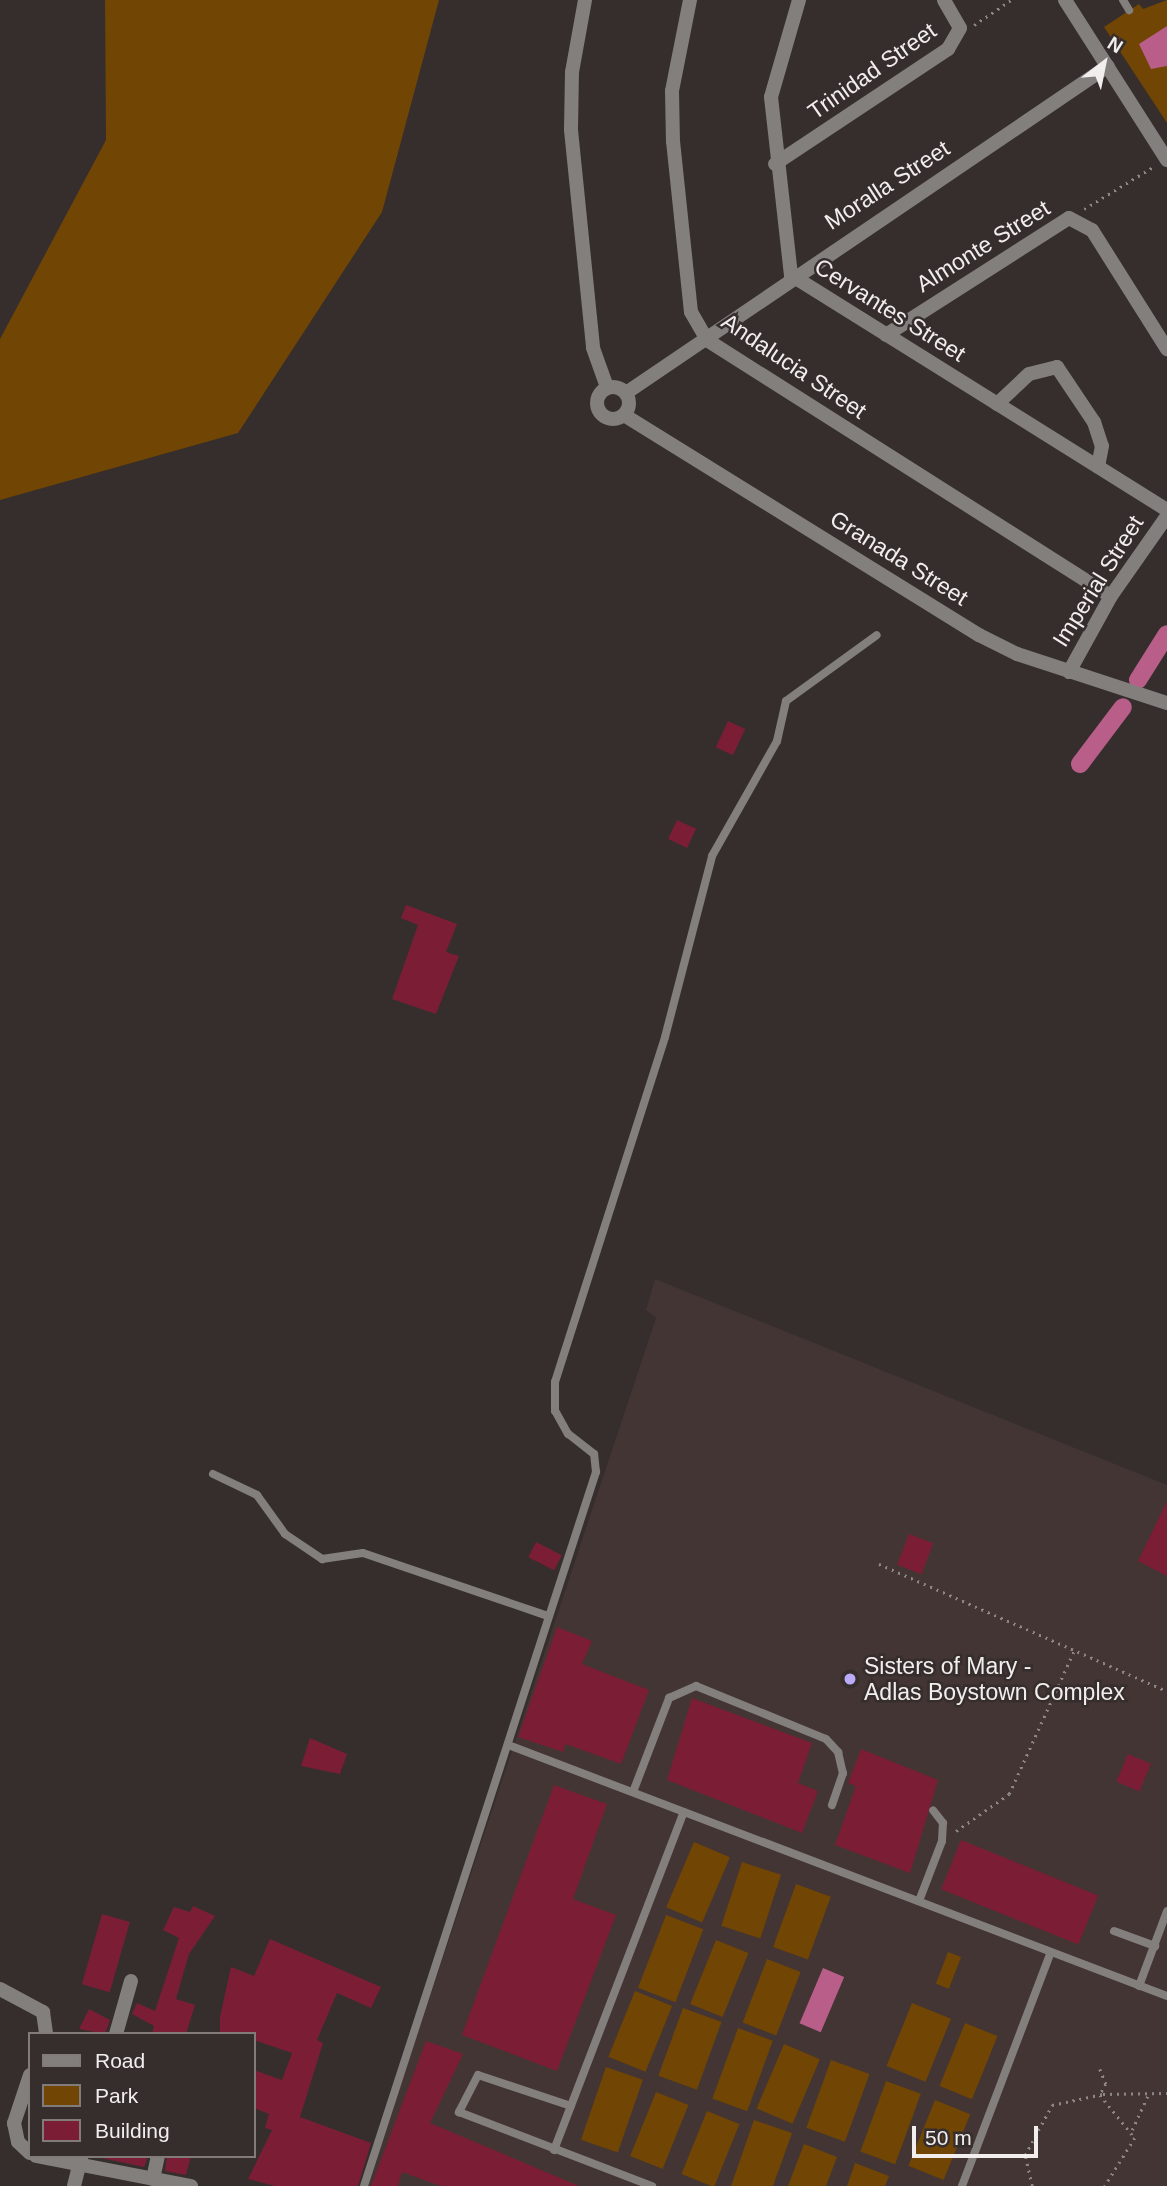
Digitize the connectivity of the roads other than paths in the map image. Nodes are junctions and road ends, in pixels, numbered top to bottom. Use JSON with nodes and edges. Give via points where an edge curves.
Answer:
{"nodes":[{"id":1,"x":586,"y":0,"type":"edge"},
{"id":2,"x":690,"y":0,"type":"edge"},
{"id":3,"x":799,"y":0,"type":"edge"},
{"id":4,"x":944,"y":0,"type":"edge"},
{"id":5,"x":1065,"y":0,"type":"edge"},
{"id":6,"x":1123,"y":0,"type":"edge"},
{"id":7,"x":1129,"y":10,"type":"dead end"},
{"id":8,"x":1108,"y":66,"type":"junction"},
{"id":9,"x":1167,"y":159,"type":"edge"},
{"id":10,"x":775,"y":164,"type":"junction"},
{"id":11,"x":791,"y":275,"type":"junction"},
{"id":12,"x":886,"y":335,"type":"junction"},
{"id":13,"x":707,"y":340,"type":"junction"},
{"id":14,"x":1167,"y":349,"type":"edge"},
{"id":15,"x":607,"y":387,"type":"junction"},
{"id":16,"x":626,"y":393,"type":"junction"},
{"id":17,"x":997,"y":404,"type":"junction"},
{"id":18,"x":624,"y":415,"type":"junction"},
{"id":19,"x":1098,"y":467,"type":"junction"},
{"id":20,"x":1167,"y":510,"type":"edge"},
{"id":21,"x":1167,"y":516,"type":"edge"},
{"id":22,"x":1111,"y":596,"type":"junction"},
{"id":23,"x":877,"y":635,"type":"dead end"},
{"id":24,"x":1069,"y":672,"type":"junction"},
{"id":25,"x":1167,"y":703,"type":"edge"},
{"id":26,"x":213,"y":1474,"type":"dead end"},
{"id":27,"x":548,"y":1616,"type":"junction"},
{"id":28,"x":511,"y":1746,"type":"dead end"},
{"id":29,"x":633,"y":1792,"type":"junction"},
{"id":30,"x":832,"y":1805,"type":"dead end"},
{"id":31,"x":933,"y":1810,"type":"dead end"},
{"id":32,"x":684,"y":1812,"type":"junction"},
{"id":33,"x":919,"y":1901,"type":"junction"},
{"id":34,"x":1167,"y":1911,"type":"edge"},
{"id":35,"x":1114,"y":1931,"type":"dead end"},
{"id":36,"x":1155,"y":1946,"type":"junction"},
{"id":37,"x":1051,"y":1952,"type":"junction"},
{"id":38,"x":131,"y":1981,"type":"dead end"},
{"id":39,"x":1139,"y":1986,"type":"junction"},
{"id":40,"x":0,"y":1989,"type":"edge"},
{"id":41,"x":1167,"y":1996,"type":"edge"},
{"id":42,"x":45,"y":2032,"type":"edge"},
{"id":43,"x":117,"y":2032,"type":"edge"},
{"id":44,"x":28,"y":2081,"type":"edge"},
{"id":45,"x":571,"y":2106,"type":"junction"},
{"id":46,"x":555,"y":2150,"type":"junction"},
{"id":47,"x":28,"y":2151,"type":"edge"},
{"id":48,"x":54,"y":2158,"type":"edge"},
{"id":49,"x":158,"y":2158,"type":"edge"},
{"id":50,"x":80,"y":2161,"type":"edge"},
{"id":51,"x":153,"y":2179,"type":"junction"},
{"id":52,"x":74,"y":2186,"type":"edge"},
{"id":53,"x":191,"y":2186,"type":"edge"},
{"id":54,"x":364,"y":2186,"type":"edge"},
{"id":55,"x":652,"y":2186,"type":"edge"},
{"id":56,"x":962,"y":2186,"type":"edge"}],
"edges":[{"from":1,"to":15,"type":"street","via":[[572,72],[572,130],[593,348]]},
{"from":2,"to":13,"type":"street","name":"Andalucia Street","via":[[672,91],[674,141],[691,312]]},
{"from":3,"to":10,"type":"street","name":"Cervantes Street","via":[[771,97]]},
{"from":4,"to":10,"type":"street","name":"Trinidad Street","via":[[959,35],[948,49]]},
{"from":5,"to":8,"type":"street"},
{"from":6,"to":7,"type":"lane"},
{"from":8,"to":9,"type":"street"},
{"from":8,"to":11,"type":"street","name":"Moralla Street"},
{"from":10,"to":11,"type":"street","name":"Cervantes Street"},
{"from":11,"to":12,"type":"street","name":"Cervantes Street"},
{"from":11,"to":13,"type":"street","name":"Moralla Street"},
{"from":12,"to":14,"type":"street","name":"Almonte Street","via":[[1069,218],[1093,230]]},
{"from":12,"to":17,"type":"street","name":"Cervantes Street"},
{"from":13,"to":16,"type":"street","name":"Moralla Street"},
{"from":13,"to":22,"type":"street","name":"Andalucia Street"},
{"from":15,"to":16,"type":"street"},
{"from":15,"to":18,"type":"street","name":"Granada Street","via":[[597,398],[600,414]]},
{"from":16,"to":18,"type":"street"},
{"from":17,"to":19,"type":"street","name":"Cervantes Street"},
{"from":17,"to":19,"type":"street","via":[[1029,374],[1057,367],[1094,422],[1102,446]]},
{"from":18,"to":24,"type":"street","name":"Granada Street","via":[[979,635]]},
{"from":19,"to":20,"type":"street","name":"Cervantes Street"},
{"from":21,"to":22,"type":"street","name":"Imperial Street"},
{"from":22,"to":24,"type":"street","name":"Imperial Street"},
{"from":23,"to":27,"type":"lane","via":[[786,701],[777,741],[712,856],[665,1037],[555,1382],[559,1420],[597,1462]]},
{"from":24,"to":25,"type":"street","name":"Granada Street"},
{"from":26,"to":27,"type":"lane","via":[[257,1495],[285,1534],[322,1559],[363,1553]]},
{"from":27,"to":54,"type":"lane"},
{"from":28,"to":29,"type":"lane"},
{"from":29,"to":30,"type":"lane","via":[[669,1698],[696,1686],[826,1739],[838,1752],[843,1773]]},
{"from":29,"to":32,"type":"lane"},
{"from":31,"to":33,"type":"lane","via":[[943,1823],[942,1841]]},
{"from":32,"to":33,"type":"lane"},
{"from":32,"to":45,"type":"lane"},
{"from":33,"to":37,"type":"lane"},
{"from":34,"to":36,"type":"lane"},
{"from":35,"to":36,"type":"lane"},
{"from":36,"to":39,"type":"lane"},
{"from":37,"to":39,"type":"lane"},
{"from":37,"to":56,"type":"lane"},
{"from":38,"to":43,"type":"street"},
{"from":39,"to":41,"type":"lane"},
{"from":40,"to":42,"type":"street","via":[[37,2006]]},
{"from":44,"to":47,"type":"street","via":[[14,2123],[18,2142]]},
{"from":45,"to":46,"type":"lane"},
{"from":45,"to":46,"type":"lane","via":[[478,2074],[460,2100],[459,2112],[468,2120]]},
{"from":46,"to":55,"type":"lane"},
{"from":48,"to":50,"type":"street"},
{"from":49,"to":51,"type":"street"},
{"from":50,"to":51,"type":"street"},
{"from":50,"to":52,"type":"street"},
{"from":51,"to":53,"type":"street"}]}
